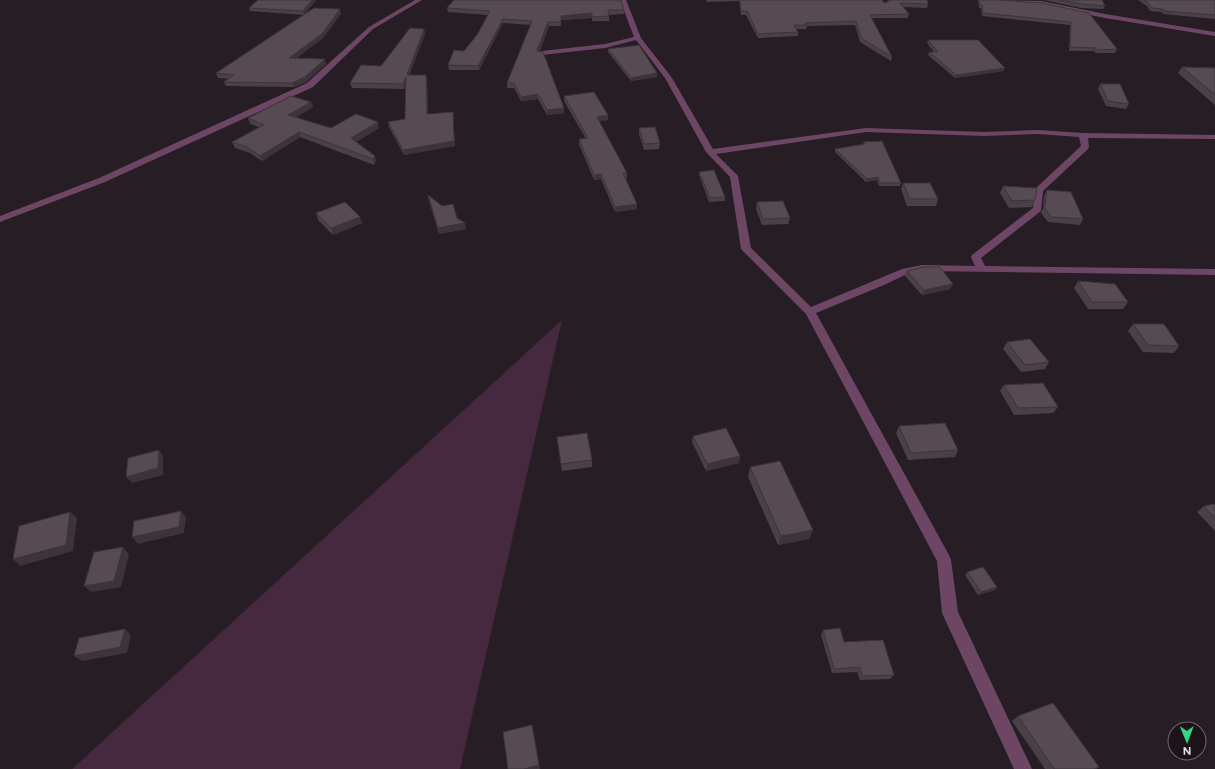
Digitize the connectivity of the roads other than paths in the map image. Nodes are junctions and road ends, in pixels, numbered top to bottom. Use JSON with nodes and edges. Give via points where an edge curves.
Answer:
{"nodes":[{"id":1,"x":418,"y":0,"type":"edge"},
{"id":2,"x":623,"y":0,"type":"edge"},
{"id":3,"x":998,"y":0,"type":"edge"},
{"id":4,"x":1199,"y":32,"type":"junction"},
{"id":5,"x":1215,"y":34,"type":"edge"},
{"id":6,"x":638,"y":38,"type":"junction"},
{"id":7,"x":1215,"y":41,"type":"edge"},
{"id":8,"x":542,"y":53,"type":"edge"},
{"id":9,"x":1083,"y":135,"type":"junction"},
{"id":10,"x":1215,"y":137,"type":"edge"},
{"id":11,"x":710,"y":152,"type":"junction"},
{"id":12,"x":0,"y":219,"type":"edge"},
{"id":13,"x":982,"y":269,"type":"junction"},
{"id":14,"x":1215,"y":272,"type":"edge"},
{"id":15,"x":810,"y":312,"type":"junction"},
{"id":16,"x":1023,"y":769,"type":"edge"}],
"edges":[{"from":1,"to":12,"type":"street","via":[[371,28],[310,85],[145,162]]},
{"from":2,"to":6,"type":"street"},
{"from":3,"to":4,"type":"street","via":[[1048,4]]},
{"from":4,"to":5,"type":"street"},
{"from":4,"to":7,"type":"street"},
{"from":6,"to":8,"type":"street","via":[[605,46]]},
{"from":6,"to":11,"type":"street","via":[[668,78]]},
{"from":9,"to":10,"type":"street"},
{"from":9,"to":11,"type":"street","via":[[866,130]]},
{"from":9,"to":13,"type":"street","via":[[1085,147],[1039,190],[1038,209],[976,257]]},
{"from":11,"to":15,"type":"street","via":[[734,176],[746,249]]},
{"from":13,"to":14,"type":"street"},
{"from":13,"to":15,"type":"street","via":[[922,268],[902,272]]},
{"from":15,"to":16,"type":"street","via":[[944,560],[950,613]]}]}
